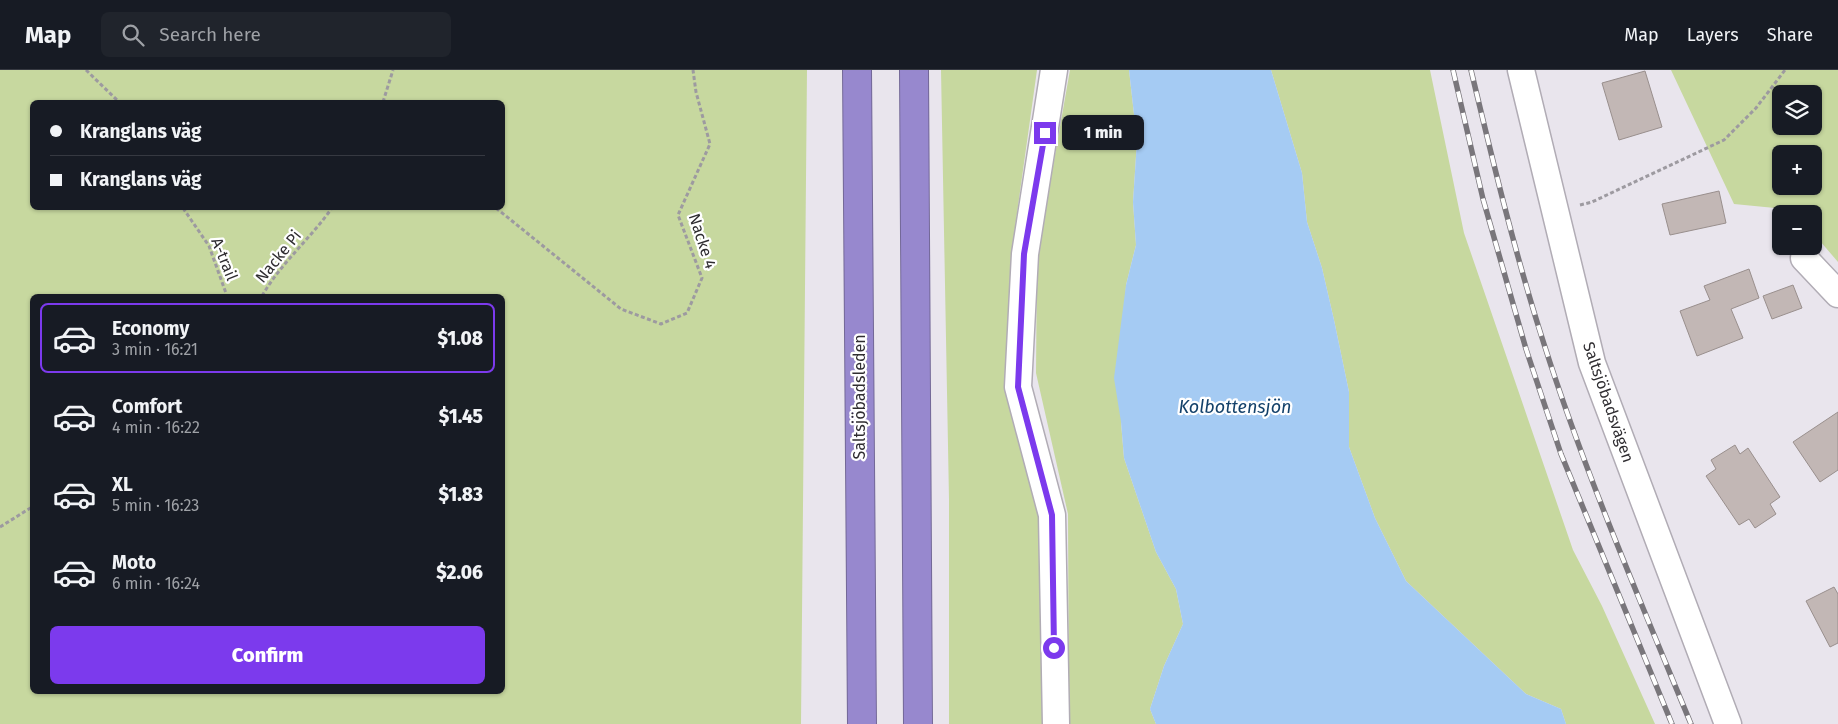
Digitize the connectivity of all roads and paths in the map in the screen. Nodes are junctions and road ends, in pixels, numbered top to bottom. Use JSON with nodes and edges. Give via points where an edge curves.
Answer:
{"nodes":[{"id":1,"x":86,"y":70,"type":"edge"},
{"id":2,"x":393,"y":70,"type":"edge"},
{"id":3,"x":693,"y":70,"type":"edge"},
{"id":4,"x":857,"y":70,"type":"edge"},
{"id":5,"x":914,"y":70,"type":"edge"},
{"id":6,"x":1054,"y":70,"type":"edge"},
{"id":7,"x":1521,"y":70,"type":"edge"},
{"id":8,"x":1785,"y":70,"type":"edge"},
{"id":9,"x":117,"y":100,"type":"edge"},
{"id":10,"x":384,"y":100,"type":"edge"},
{"id":11,"x":184,"y":210,"type":"edge"},
{"id":12,"x":331,"y":210,"type":"edge"},
{"id":13,"x":498,"y":210,"type":"edge"},
{"id":14,"x":1555,"y":210,"type":"junction"},
{"id":15,"x":1804,"y":258,"type":"dead end"},
{"id":16,"x":226,"y":294,"type":"edge"},
{"id":17,"x":263,"y":294,"type":"edge"},
{"id":18,"x":1838,"y":294,"type":"edge"},
{"id":19,"x":30,"y":508,"type":"edge"},
{"id":20,"x":0,"y":527,"type":"edge"},
{"id":21,"x":862,"y":724,"type":"edge"},
{"id":22,"x":918,"y":724,"type":"edge"},
{"id":23,"x":1056,"y":724,"type":"edge"},
{"id":24,"x":1728,"y":724,"type":"edge"}],
"edges":[{"from":1,"to":9,"type":"path"},
{"from":2,"to":10,"type":"path"},
{"from":3,"to":13,"type":"path","name":"Nacke 4","via":[[710,144],[678,215],[702,278],[687,314],[661,324],[621,309]]},
{"from":4,"to":21,"type":"highway","name":"Saltsjöbadsleden"},
{"from":5,"to":22,"type":"highway"},
{"from":6,"to":23,"type":"street","via":[[1024,254],[1018,387],[1052,515]]},
{"from":7,"to":14,"type":"street","name":"Saltsjöbadsvägen"},
{"from":8,"to":14,"type":"path","via":[[1756,108],[1724,140],[1592,202]]},
{"from":11,"to":16,"type":"path","name":"A-trail","via":[[209,246]]},
{"from":12,"to":17,"type":"path","name":"Nacke Pi"},
{"from":14,"to":24,"type":"street","name":"Saltsjöbadsvägen","via":[[1592,363]]},
{"from":15,"to":18,"type":"street"},
{"from":19,"to":20,"type":"path"}]}
